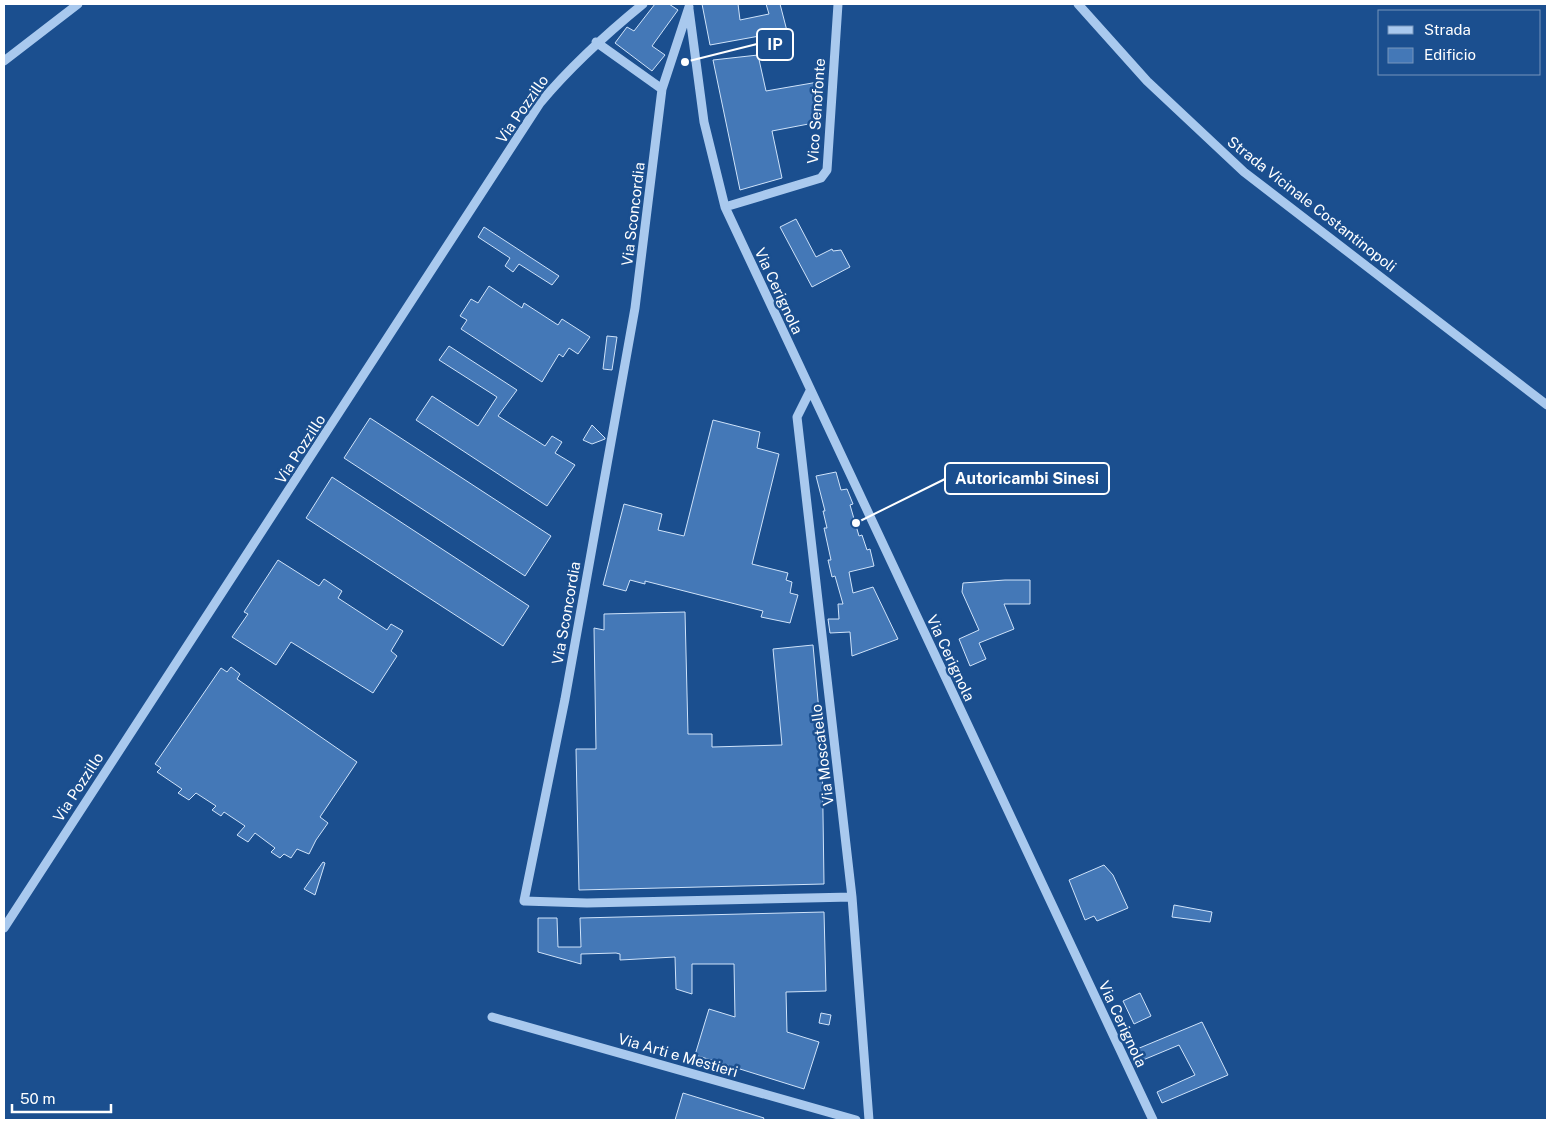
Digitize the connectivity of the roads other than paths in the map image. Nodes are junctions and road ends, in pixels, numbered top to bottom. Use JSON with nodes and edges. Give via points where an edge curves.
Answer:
{"nodes":[{"id":1,"x":78,"y":4,"type":"edge"},
{"id":2,"x":643,"y":4,"type":"edge"},
{"id":3,"x":838,"y":4,"type":"edge"},
{"id":4,"x":1078,"y":4,"type":"edge"},
{"id":5,"x":689,"y":5,"type":"edge"},
{"id":6,"x":596,"y":42,"type":"junction"},
{"id":7,"x":4,"y":62,"type":"edge"},
{"id":8,"x":662,"y":89,"type":"junction"},
{"id":9,"x":725,"y":207,"type":"junction"},
{"id":10,"x":810,"y":391,"type":"junction"},
{"id":11,"x":1547,"y":405,"type":"edge"},
{"id":12,"x":852,"y":897,"type":"junction"},
{"id":13,"x":4,"y":928,"type":"edge"},
{"id":14,"x":492,"y":1017,"type":"dead end"},
{"id":15,"x":856,"y":1120,"type":"edge"},
{"id":16,"x":869,"y":1120,"type":"edge"},
{"id":17,"x":1152,"y":1120,"type":"edge"}],
"edges":[{"from":1,"to":7,"type":"street"},
{"from":2,"to":6,"type":"street","name":"Via Pozzillo"},
{"from":3,"to":9,"type":"street","name":"Vico Senofonte","via":[[827,170],[821,178]]},
{"from":4,"to":11,"type":"street","name":"Strada Vicinale Costantinopoli","via":[[1147,81],[1244,172]]},
{"from":5,"to":8,"type":"street","name":"Via Sconcordia"},
{"from":5,"to":9,"type":"street","name":"Via Cerignola","via":[[704,122]]},
{"from":6,"to":8,"type":"street"},
{"from":6,"to":13,"type":"street","name":"Via Pozzillo","via":[[540,103]]},
{"from":8,"to":12,"type":"street","name":"Via Sconcordia","via":[[635,308],[565,699],[524,901],[587,904]]},
{"from":9,"to":10,"type":"street","name":"Via Cerignola"},
{"from":10,"to":12,"type":"street","name":"Via Moscatello","via":[[797,417]]},
{"from":10,"to":17,"type":"street","name":"Via Cerignola"},
{"from":12,"to":16,"type":"street","name":"Via Moscatello"},
{"from":14,"to":15,"type":"street","name":"Via Arti e Mestieri"}]}
